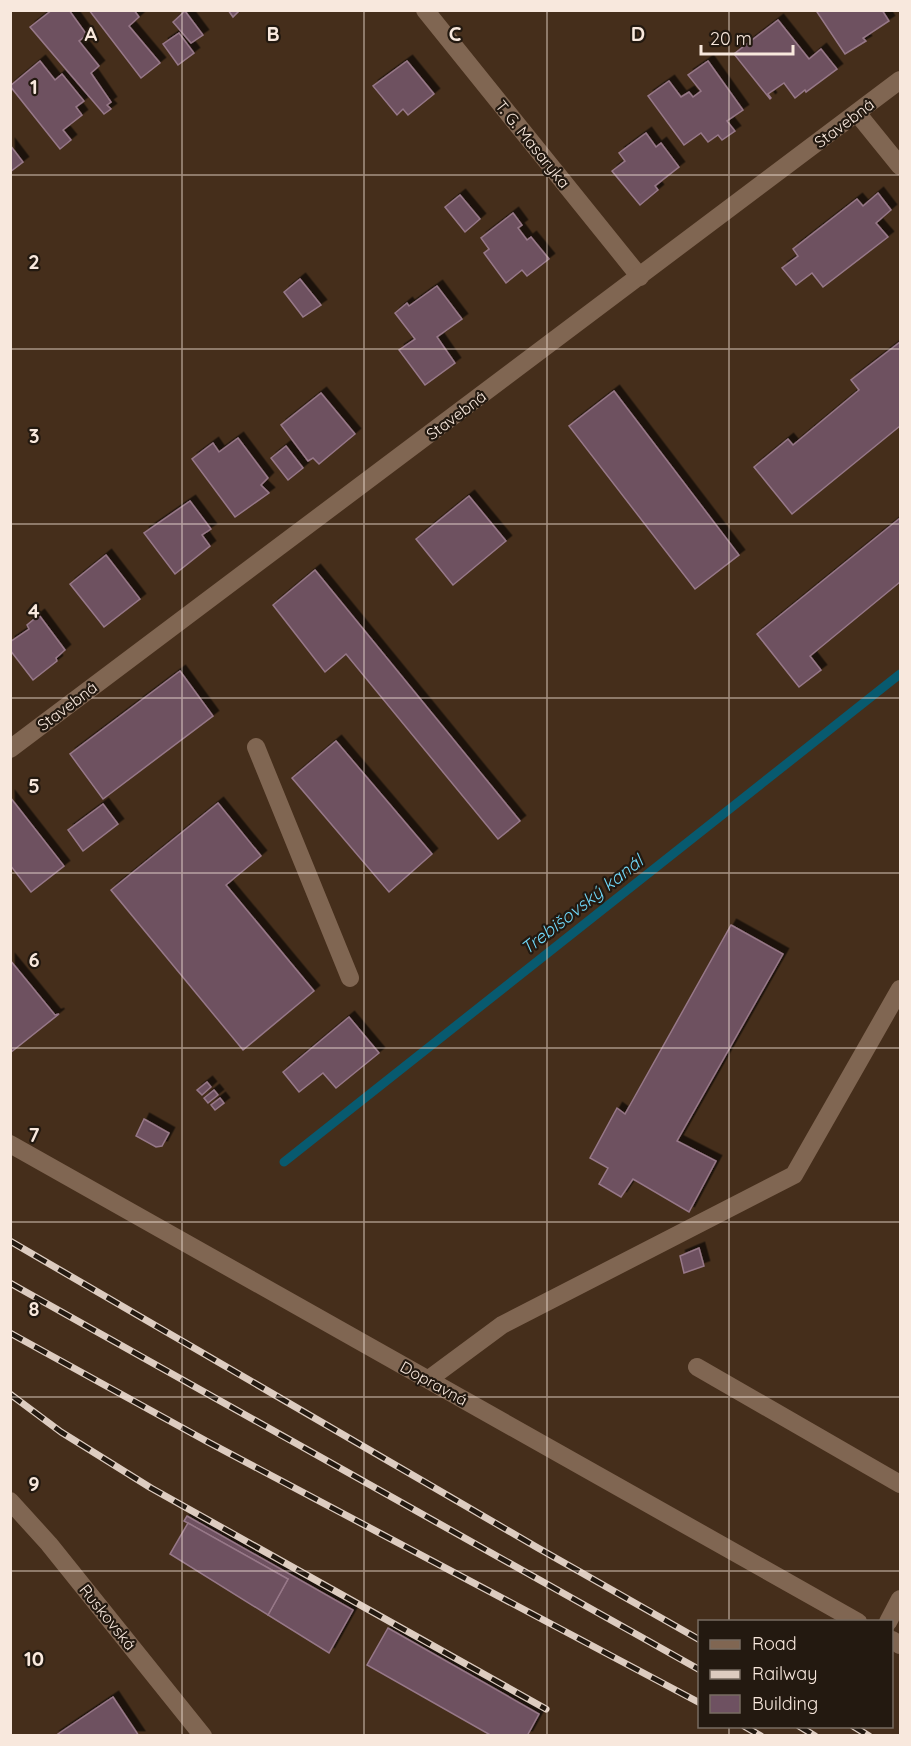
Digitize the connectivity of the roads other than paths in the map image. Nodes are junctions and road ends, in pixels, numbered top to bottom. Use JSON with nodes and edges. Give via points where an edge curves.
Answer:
{"nodes":[{"id":1,"x":425,"y":10,"type":"edge"},
{"id":2,"x":900,"y":80,"type":"edge"},
{"id":3,"x":857,"y":113,"type":"junction"},
{"id":4,"x":900,"y":166,"type":"edge"},
{"id":5,"x":640,"y":277,"type":"junction"},
{"id":6,"x":256,"y":747,"type":"dead end"},
{"id":7,"x":10,"y":749,"type":"edge"},
{"id":8,"x":350,"y":978,"type":"dead end"},
{"id":9,"x":900,"y":989,"type":"edge"},
{"id":10,"x":10,"y":1144,"type":"edge"},
{"id":11,"x":697,"y":1367,"type":"dead end"},
{"id":12,"x":429,"y":1379,"type":"junction"},
{"id":13,"x":900,"y":1484,"type":"edge"},
{"id":14,"x":10,"y":1501,"type":"edge"},
{"id":15,"x":900,"y":1599,"type":"edge"},
{"id":16,"x":854,"y":1620,"type":"edge"},
{"id":17,"x":889,"y":1620,"type":"edge"},
{"id":18,"x":203,"y":1736,"type":"edge"}],
"edges":[{"from":1,"to":5,"type":"street","name":"T. G. Masaryka"},
{"from":2,"to":3,"type":"street","name":"Stavebná"},
{"from":3,"to":4,"type":"street"},
{"from":3,"to":5,"type":"street","name":"Stavebná"},
{"from":5,"to":7,"type":"street","name":"Stavebná"},
{"from":6,"to":8,"type":"street"},
{"from":9,"to":12,"type":"street","via":[[794,1175],[502,1325]]},
{"from":10,"to":12,"type":"street","name":"Dopravná"},
{"from":11,"to":13,"type":"street"},
{"from":12,"to":16,"type":"street","name":"Dopravná"},
{"from":14,"to":18,"type":"street","name":"Ruskovská","via":[[50,1544]]},
{"from":15,"to":17,"type":"street"}]}
